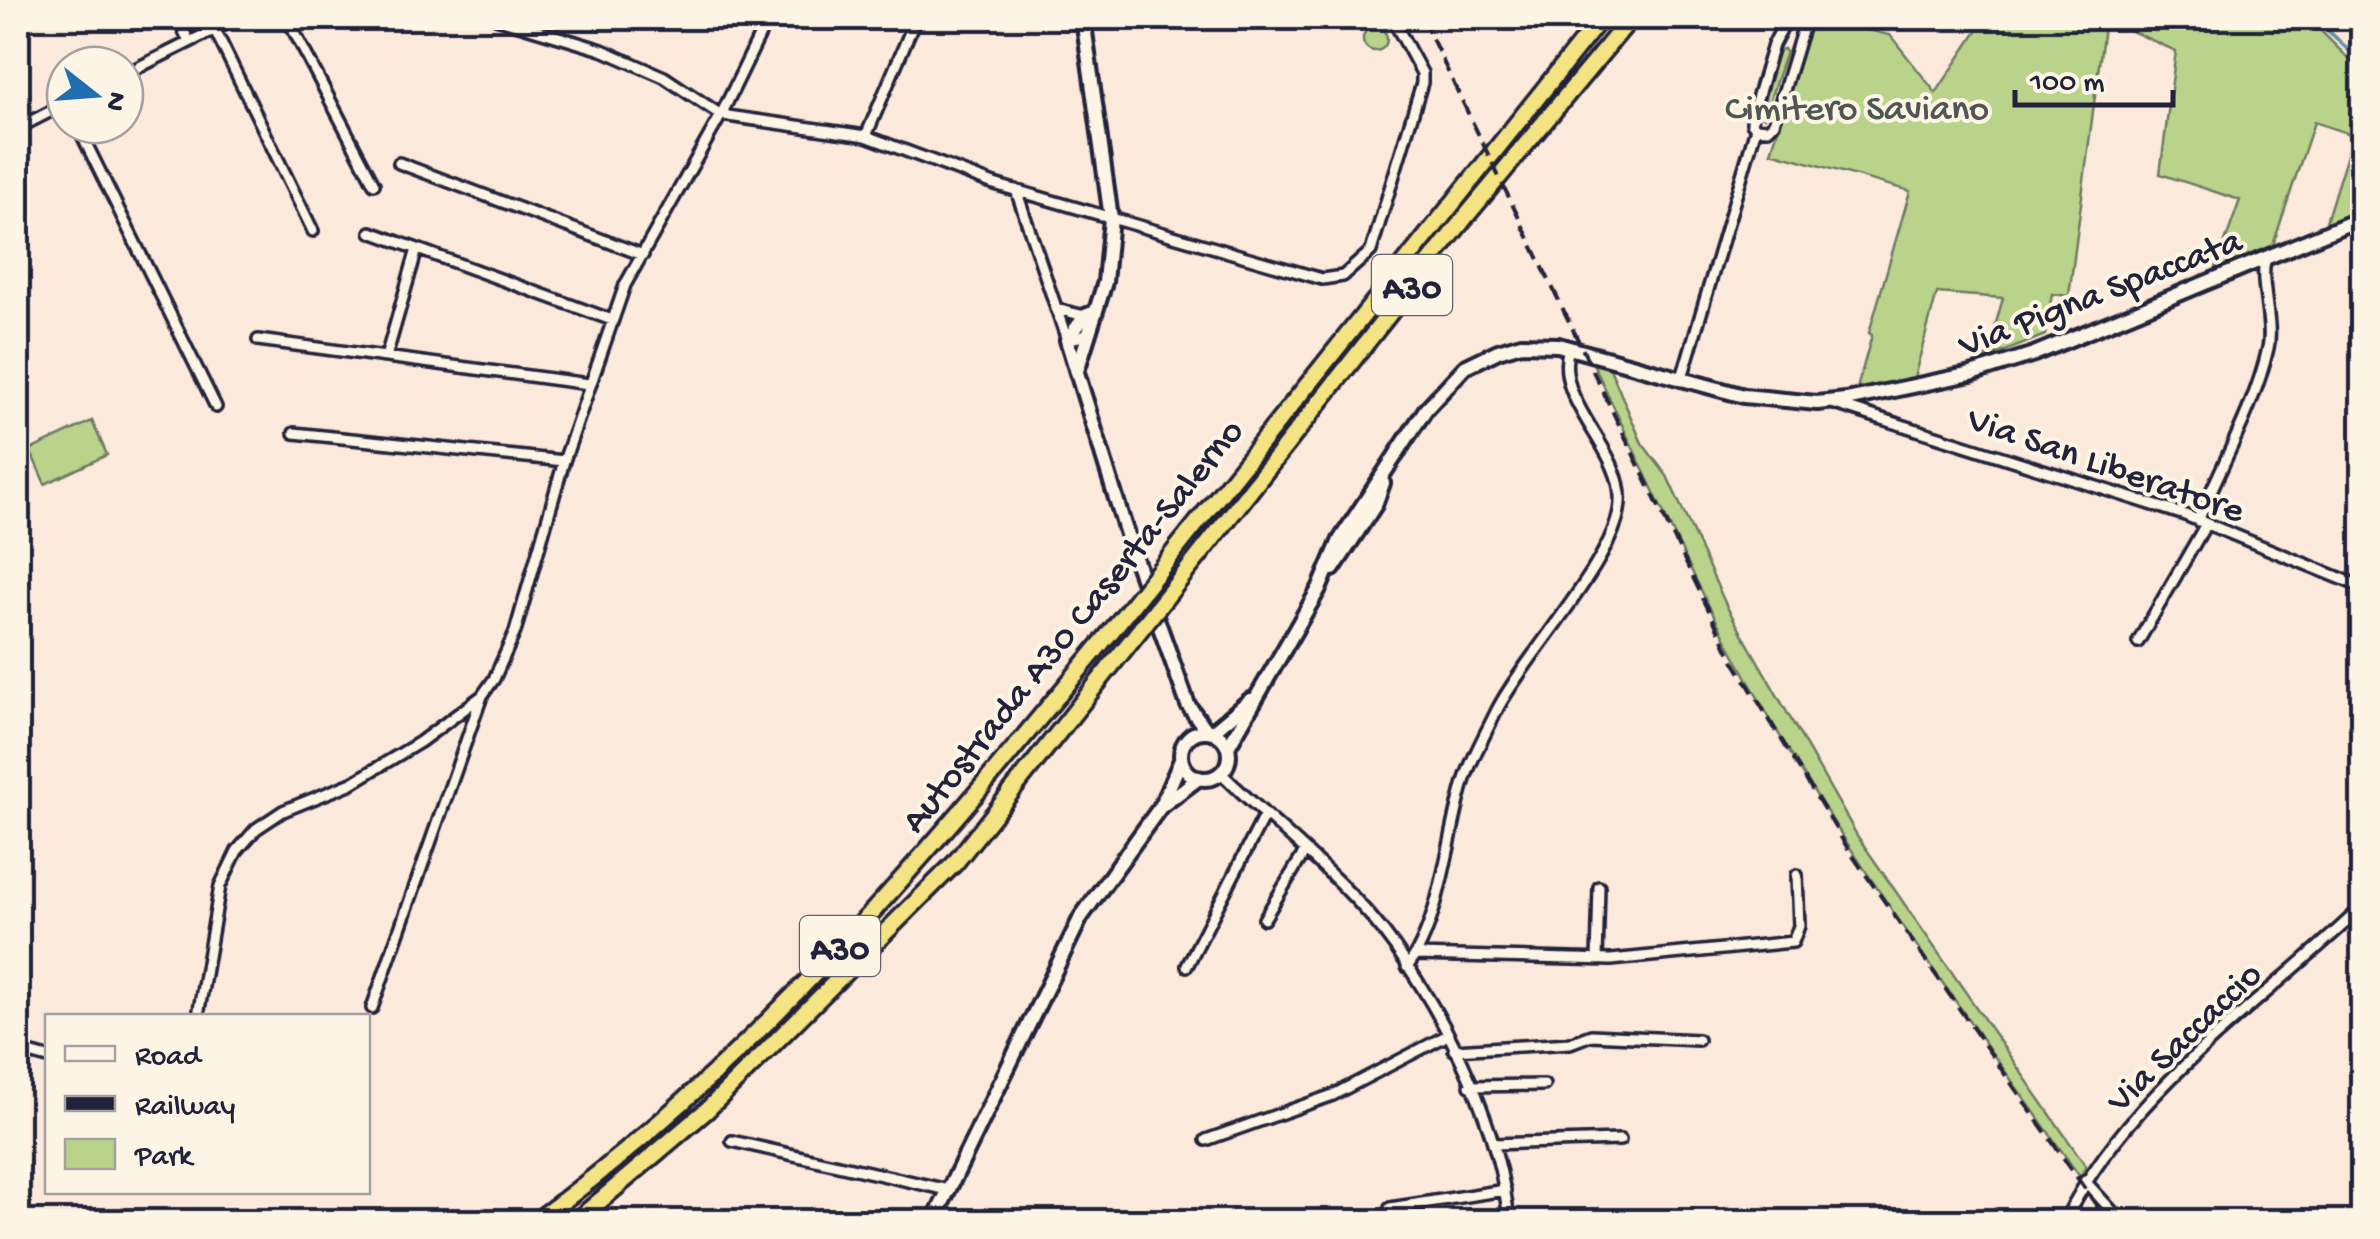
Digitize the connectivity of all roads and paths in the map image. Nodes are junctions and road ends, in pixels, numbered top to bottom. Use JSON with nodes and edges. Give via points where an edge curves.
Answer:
{"nodes":[{"id":1,"x":177,"y":18,"type":"edge"},
{"id":2,"x":238,"y":18,"type":"edge"},
{"id":3,"x":287,"y":18,"type":"edge"},
{"id":4,"x":496,"y":18,"type":"edge"},
{"id":5,"x":768,"y":18,"type":"edge"},
{"id":6,"x":916,"y":18,"type":"edge"},
{"id":7,"x":1084,"y":18,"type":"edge"},
{"id":8,"x":1394,"y":18,"type":"edge"},
{"id":9,"x":1405,"y":18,"type":"edge"},
{"id":10,"x":1601,"y":18,"type":"edge"},
{"id":11,"x":1631,"y":18,"type":"edge"},
{"id":12,"x":1787,"y":18,"type":"edge"},
{"id":13,"x":1806,"y":18,"type":"edge"},
{"id":14,"x":214,"y":28,"type":"junction"},
{"id":15,"x":189,"y":41,"type":"junction"},
{"id":16,"x":145,"y":64,"type":"edge"},
{"id":17,"x":45,"y":114,"type":"edge"},
{"id":18,"x":721,"y":116,"type":"junction"},
{"id":19,"x":18,"y":128,"type":"edge"},
{"id":20,"x":1756,"y":128,"type":"junction"},
{"id":21,"x":866,"y":136,"type":"junction"},
{"id":22,"x":87,"y":145,"type":"edge"},
{"id":23,"x":399,"y":163,"type":"dead end"},
{"id":24,"x":374,"y":184,"type":"dead end"},
{"id":25,"x":1016,"y":190,"type":"junction"},
{"id":26,"x":1111,"y":218,"type":"junction"},
{"id":27,"x":2362,"y":218,"type":"edge"},
{"id":28,"x":313,"y":231,"type":"dead end"},
{"id":29,"x":371,"y":232,"type":"dead end"},
{"id":30,"x":417,"y":249,"type":"junction"},
{"id":31,"x":643,"y":255,"type":"junction"},
{"id":32,"x":2266,"y":258,"type":"junction"},
{"id":33,"x":1056,"y":309,"type":"junction"},
{"id":34,"x":1090,"y":314,"type":"junction"},
{"id":35,"x":612,"y":320,"type":"junction"},
{"id":36,"x":1087,"y":335,"type":"junction"},
{"id":37,"x":258,"y":340,"type":"dead end"},
{"id":38,"x":1067,"y":340,"type":"junction"},
{"id":39,"x":1564,"y":346,"type":"junction"},
{"id":40,"x":386,"y":357,"type":"junction"},
{"id":41,"x":1078,"y":369,"type":"junction"},
{"id":42,"x":1681,"y":381,"type":"junction"},
{"id":43,"x":590,"y":384,"type":"junction"},
{"id":44,"x":1828,"y":402,"type":"junction"},
{"id":45,"x":216,"y":407,"type":"dead end"},
{"id":46,"x":294,"y":433,"type":"dead end"},
{"id":47,"x":564,"y":461,"type":"junction"},
{"id":48,"x":2202,"y":522,"type":"junction"},
{"id":49,"x":2362,"y":587,"type":"edge"},
{"id":50,"x":2138,"y":642,"type":"dead end"},
{"id":51,"x":1259,"y":692,"type":"junction"},
{"id":52,"x":482,"y":696,"type":"junction"},
{"id":53,"x":1188,"y":704,"type":"junction"},
{"id":54,"x":1209,"y":731,"type":"junction"},
{"id":55,"x":1187,"y":739,"type":"junction"},
{"id":56,"x":1228,"y":747,"type":"junction"},
{"id":57,"x":1181,"y":760,"type":"junction"},
{"id":58,"x":1221,"y":773,"type":"junction"},
{"id":59,"x":1198,"y":778,"type":"junction"},
{"id":60,"x":1160,"y":806,"type":"junction"},
{"id":61,"x":1264,"y":816,"type":"junction"},
{"id":62,"x":1304,"y":853,"type":"junction"},
{"id":63,"x":1797,"y":875,"type":"dead end"},
{"id":64,"x":1598,"y":887,"type":"dead end"},
{"id":65,"x":2362,"y":908,"type":"edge"},
{"id":66,"x":1264,"y":919,"type":"dead end"},
{"id":67,"x":1415,"y":955,"type":"junction"},
{"id":68,"x":1597,"y":960,"type":"junction"},
{"id":69,"x":1187,"y":966,"type":"dead end"},
{"id":70,"x":1407,"y":967,"type":"junction"},
{"id":71,"x":372,"y":1008,"type":"dead end"},
{"id":72,"x":198,"y":1014,"type":"edge"},
{"id":73,"x":1446,"y":1036,"type":"junction"},
{"id":74,"x":1698,"y":1040,"type":"dead end"},
{"id":75,"x":18,"y":1050,"type":"edge"},
{"id":76,"x":1454,"y":1050,"type":"junction"},
{"id":77,"x":45,"y":1057,"type":"edge"},
{"id":78,"x":1544,"y":1085,"type":"dead end"},
{"id":79,"x":1470,"y":1086,"type":"junction"},
{"id":80,"x":732,"y":1140,"type":"dead end"},
{"id":81,"x":1206,"y":1140,"type":"dead end"},
{"id":82,"x":1620,"y":1140,"type":"dead end"},
{"id":83,"x":1493,"y":1144,"type":"junction"},
{"id":84,"x":2085,"y":1181,"type":"junction"},
{"id":85,"x":948,"y":1190,"type":"junction"},
{"id":86,"x":1505,"y":1190,"type":"junction"},
{"id":87,"x":1390,"y":1208,"type":"dead end"},
{"id":88,"x":535,"y":1222,"type":"edge"},
{"id":89,"x":576,"y":1222,"type":"edge"},
{"id":90,"x":933,"y":1222,"type":"edge"},
{"id":91,"x":1509,"y":1222,"type":"edge"},
{"id":92,"x":2064,"y":1222,"type":"edge"},
{"id":93,"x":2122,"y":1222,"type":"edge"}],
"edges":[{"from":1,"to":15,"type":"street"},
{"from":2,"to":14,"type":"street"},
{"from":3,"to":24,"type":"street"},
{"from":4,"to":18,"type":"street","via":[[664,77]]},
{"from":5,"to":18,"type":"street"},
{"from":6,"to":21,"type":"street"},
{"from":7,"to":26,"type":"main road"},
{"from":8,"to":9,"type":"street"},
{"from":8,"to":26,"type":"street","via":[[1422,84],[1371,252],[1342,276],[1322,279]]},
{"from":10,"to":88,"type":"highway","name":"Autostrada A30 Caserta-Salerno","number":"A30","bridge":true,"via":[[1109,634],[930,847],[687,1100]]},
{"from":11,"to":89,"type":"highway","name":"Autostrada A30 Caserta-Salerno","number":"A30","bridge":true,"via":[[1463,220],[956,863],[706,1110]]},
{"from":12,"to":20,"type":"street","via":[[1753,112]]},
{"from":13,"to":20,"type":"street","via":[[1774,123]]},
{"from":14,"to":15,"type":"street"},
{"from":14,"to":28,"type":"street"},
{"from":15,"to":16,"type":"street"},
{"from":17,"to":19,"type":"street"},
{"from":18,"to":21,"type":"street"},
{"from":18,"to":31,"type":"street"},
{"from":20,"to":42,"type":"street"},
{"from":21,"to":25,"type":"street"},
{"from":22,"to":45,"type":"street"},
{"from":23,"to":31,"type":"street"},
{"from":25,"to":26,"type":"street"},
{"from":25,"to":33,"type":"street"},
{"from":26,"to":34,"type":"main road","via":[[1104,282]]},
{"from":27,"to":32,"type":"main road","name":"Via Pigna Spaccata"},
{"from":29,"to":30,"type":"street"},
{"from":30,"to":35,"type":"street"},
{"from":30,"to":40,"type":"street"},
{"from":31,"to":35,"type":"street"},
{"from":32,"to":44,"type":"main road","name":"Via Pigna Spaccata","via":[[2018,360],[1924,386]]},
{"from":32,"to":48,"type":"street","via":[[2270,344]]},
{"from":33,"to":34,"type":"street"},
{"from":33,"to":38,"type":"street"},
{"from":34,"to":36,"type":"main road"},
{"from":34,"to":38,"type":"main road"},
{"from":35,"to":43,"type":"street"},
{"from":36,"to":38,"type":"street"},
{"from":36,"to":41,"type":"main road"},
{"from":37,"to":40,"type":"street"},
{"from":38,"to":41,"type":"main road"},
{"from":39,"to":42,"type":"main road","name":"Via Pigna Spaccata"},
{"from":39,"to":51,"type":"main road","via":[[1521,344],[1465,367],[1426,408],[1340,540]]},
{"from":39,"to":67,"type":"street","via":[[1566,374],[1620,491],[1618,516],[1580,588],[1510,687],[1473,759]]},
{"from":40,"to":43,"type":"street"},
{"from":41,"to":53,"type":"main road"},
{"from":42,"to":44,"type":"main road","name":"Via Pigna Spaccata","via":[[1744,396]]},
{"from":43,"to":47,"type":"street"},
{"from":44,"to":48,"type":"street","name":"Via San Liberatore"},
{"from":46,"to":47,"type":"street"},
{"from":47,"to":52,"type":"street","via":[[516,632]]},
{"from":48,"to":49,"type":"street","name":"Via San Liberatore"},
{"from":48,"to":50,"type":"street"},
{"from":51,"to":54,"type":"main road"},
{"from":51,"to":56,"type":"main road"},
{"from":52,"to":71,"type":"street"},
{"from":52,"to":72,"type":"street","via":[[368,773],[256,829],[220,886]]},
{"from":53,"to":54,"type":"main road"},
{"from":53,"to":55,"type":"main road"},
{"from":54,"to":55,"type":"main road"},
{"from":54,"to":56,"type":"main road"},
{"from":55,"to":57,"type":"main road"},
{"from":56,"to":58,"type":"main road"},
{"from":57,"to":59,"type":"main road"},
{"from":57,"to":60,"type":"main road"},
{"from":58,"to":59,"type":"main road"},
{"from":58,"to":61,"type":"street"},
{"from":59,"to":60,"type":"main road"},
{"from":60,"to":85,"type":"main road","via":[[1081,917]]},
{"from":61,"to":62,"type":"street"},
{"from":61,"to":69,"type":"street"},
{"from":62,"to":66,"type":"street"},
{"from":62,"to":70,"type":"street","via":[[1394,945]]},
{"from":63,"to":68,"type":"street","via":[[1794,942]]},
{"from":64,"to":68,"type":"street"},
{"from":65,"to":84,"type":"street","name":"Via Saccaccio","via":[[2171,1079]]},
{"from":67,"to":68,"type":"street"},
{"from":67,"to":70,"type":"street"},
{"from":70,"to":73,"type":"street"},
{"from":73,"to":76,"type":"street"},
{"from":73,"to":81,"type":"street","via":[[1333,1095]]},
{"from":74,"to":76,"type":"street","via":[[1591,1035],[1570,1043]]},
{"from":75,"to":77,"type":"street"},
{"from":76,"to":79,"type":"street"},
{"from":78,"to":79,"type":"street"},
{"from":79,"to":83,"type":"street"},
{"from":80,"to":85,"type":"street"},
{"from":82,"to":83,"type":"street"},
{"from":83,"to":86,"type":"street"},
{"from":84,"to":92,"type":"street","name":"Via Saccaccio"},
{"from":84,"to":93,"type":"street"},
{"from":85,"to":90,"type":"main road"},
{"from":86,"to":87,"type":"street"},
{"from":86,"to":91,"type":"street"}]}
